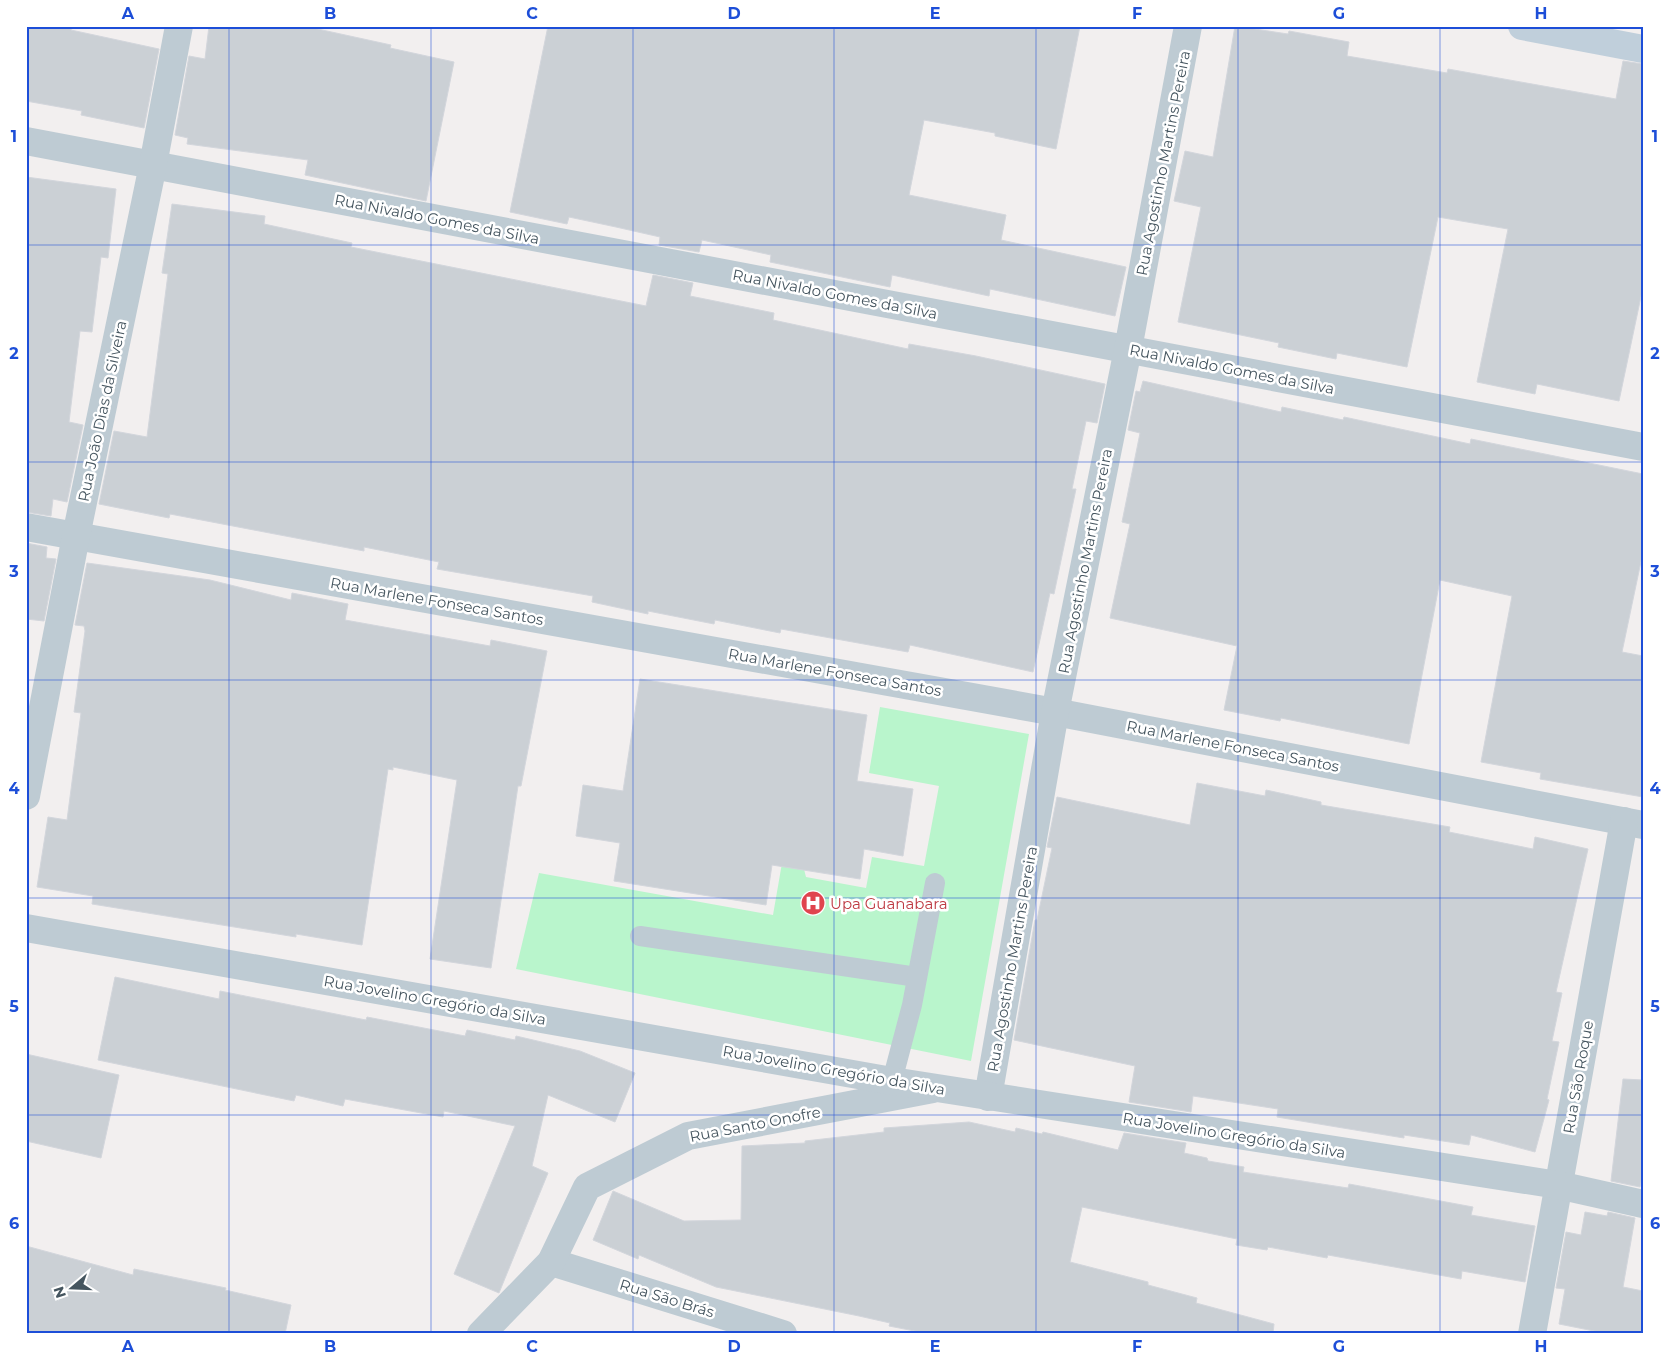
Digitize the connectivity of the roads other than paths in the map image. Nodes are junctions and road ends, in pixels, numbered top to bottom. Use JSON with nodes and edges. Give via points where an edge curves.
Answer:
{"nodes":[{"id":1,"x":179,"y":26,"type":"edge"},
{"id":2,"x":1188,"y":26,"type":"edge"},
{"id":3,"x":1522,"y":26,"type":"edge"},
{"id":4,"x":1643,"y":49,"type":"edge"},
{"id":5,"x":26,"y":141,"type":"edge"},
{"id":6,"x":153,"y":165,"type":"junction"},
{"id":7,"x":1128,"y":349,"type":"junction"},
{"id":8,"x":1643,"y":447,"type":"edge"},
{"id":9,"x":26,"y":527,"type":"edge"},
{"id":10,"x":76,"y":536,"type":"junction"},
{"id":11,"x":1055,"y":712,"type":"junction"},
{"id":12,"x":26,"y":796,"type":"edge"},
{"id":13,"x":1633,"y":823,"type":"edge"},
{"id":14,"x":935,"y":883,"type":"dead end"},
{"id":15,"x":26,"y":928,"type":"edge"},
{"id":16,"x":640,"y":936,"type":"dead end"},
{"id":17,"x":917,"y":977,"type":"junction"},
{"id":18,"x":892,"y":1081,"type":"junction"},
{"id":19,"x":937,"y":1088,"type":"junction"},
{"id":20,"x":988,"y":1096,"type":"junction"},
{"id":21,"x":1558,"y":1185,"type":"junction"},
{"id":22,"x":1643,"y":1204,"type":"edge"},
{"id":23,"x":551,"y":1262,"type":"junction"},
{"id":24,"x":481,"y":1334,"type":"edge"},
{"id":25,"x":783,"y":1334,"type":"edge"},
{"id":26,"x":1532,"y":1334,"type":"edge"}],
"edges":[{"from":1,"to":6,"type":"street","name":"Rua João Dias da Silveira"},
{"from":2,"to":7,"type":"street","name":"Rua Agostinho Martins Pereira"},
{"from":3,"to":4,"type":"main road"},
{"from":5,"to":6,"type":"street","name":"Rua Nivaldo Gomes da Silva"},
{"from":6,"to":7,"type":"street","name":"Rua Nivaldo Gomes da Silva"},
{"from":6,"to":10,"type":"street","name":"Rua João Dias da Silveira"},
{"from":7,"to":8,"type":"street","name":"Rua Nivaldo Gomes da Silva"},
{"from":7,"to":11,"type":"street","name":"Rua Agostinho Martins Pereira"},
{"from":9,"to":10,"type":"street","name":"Rua Marlene Fonseca Santos"},
{"from":10,"to":11,"type":"street","name":"Rua Marlene Fonseca Santos"},
{"from":10,"to":12,"type":"street","name":"Rua João Dias da Silveira"},
{"from":11,"to":13,"type":"street","name":"Rua Marlene Fonseca Santos"},
{"from":11,"to":20,"type":"street","name":"Rua Agostinho Martins Pereira"},
{"from":13,"to":21,"type":"street","name":"Rua São Roque"},
{"from":14,"to":17,"type":"lane"},
{"from":15,"to":18,"type":"street","name":"Rua Jovelino Gregório da Silva"},
{"from":16,"to":17,"type":"lane"},
{"from":17,"to":18,"type":"lane"},
{"from":18,"to":19,"type":"street","name":"Rua Jovelino Gregório da Silva"},
{"from":19,"to":20,"type":"street","name":"Rua Jovelino Gregório da Silva"},
{"from":19,"to":23,"type":"street","name":"Rua Santo Onofre","via":[[688,1136],[587,1187]]},
{"from":20,"to":21,"type":"street","name":"Rua Jovelino Gregório da Silva"},
{"from":21,"to":22,"type":"street","name":"Rua Jovelino Gregório da Silva"},
{"from":21,"to":26,"type":"street","name":"Rua São Roque"},
{"from":23,"to":24,"type":"street","name":"Rua Santo Onofre"},
{"from":23,"to":25,"type":"street","name":"Rua São Brás"}]}
